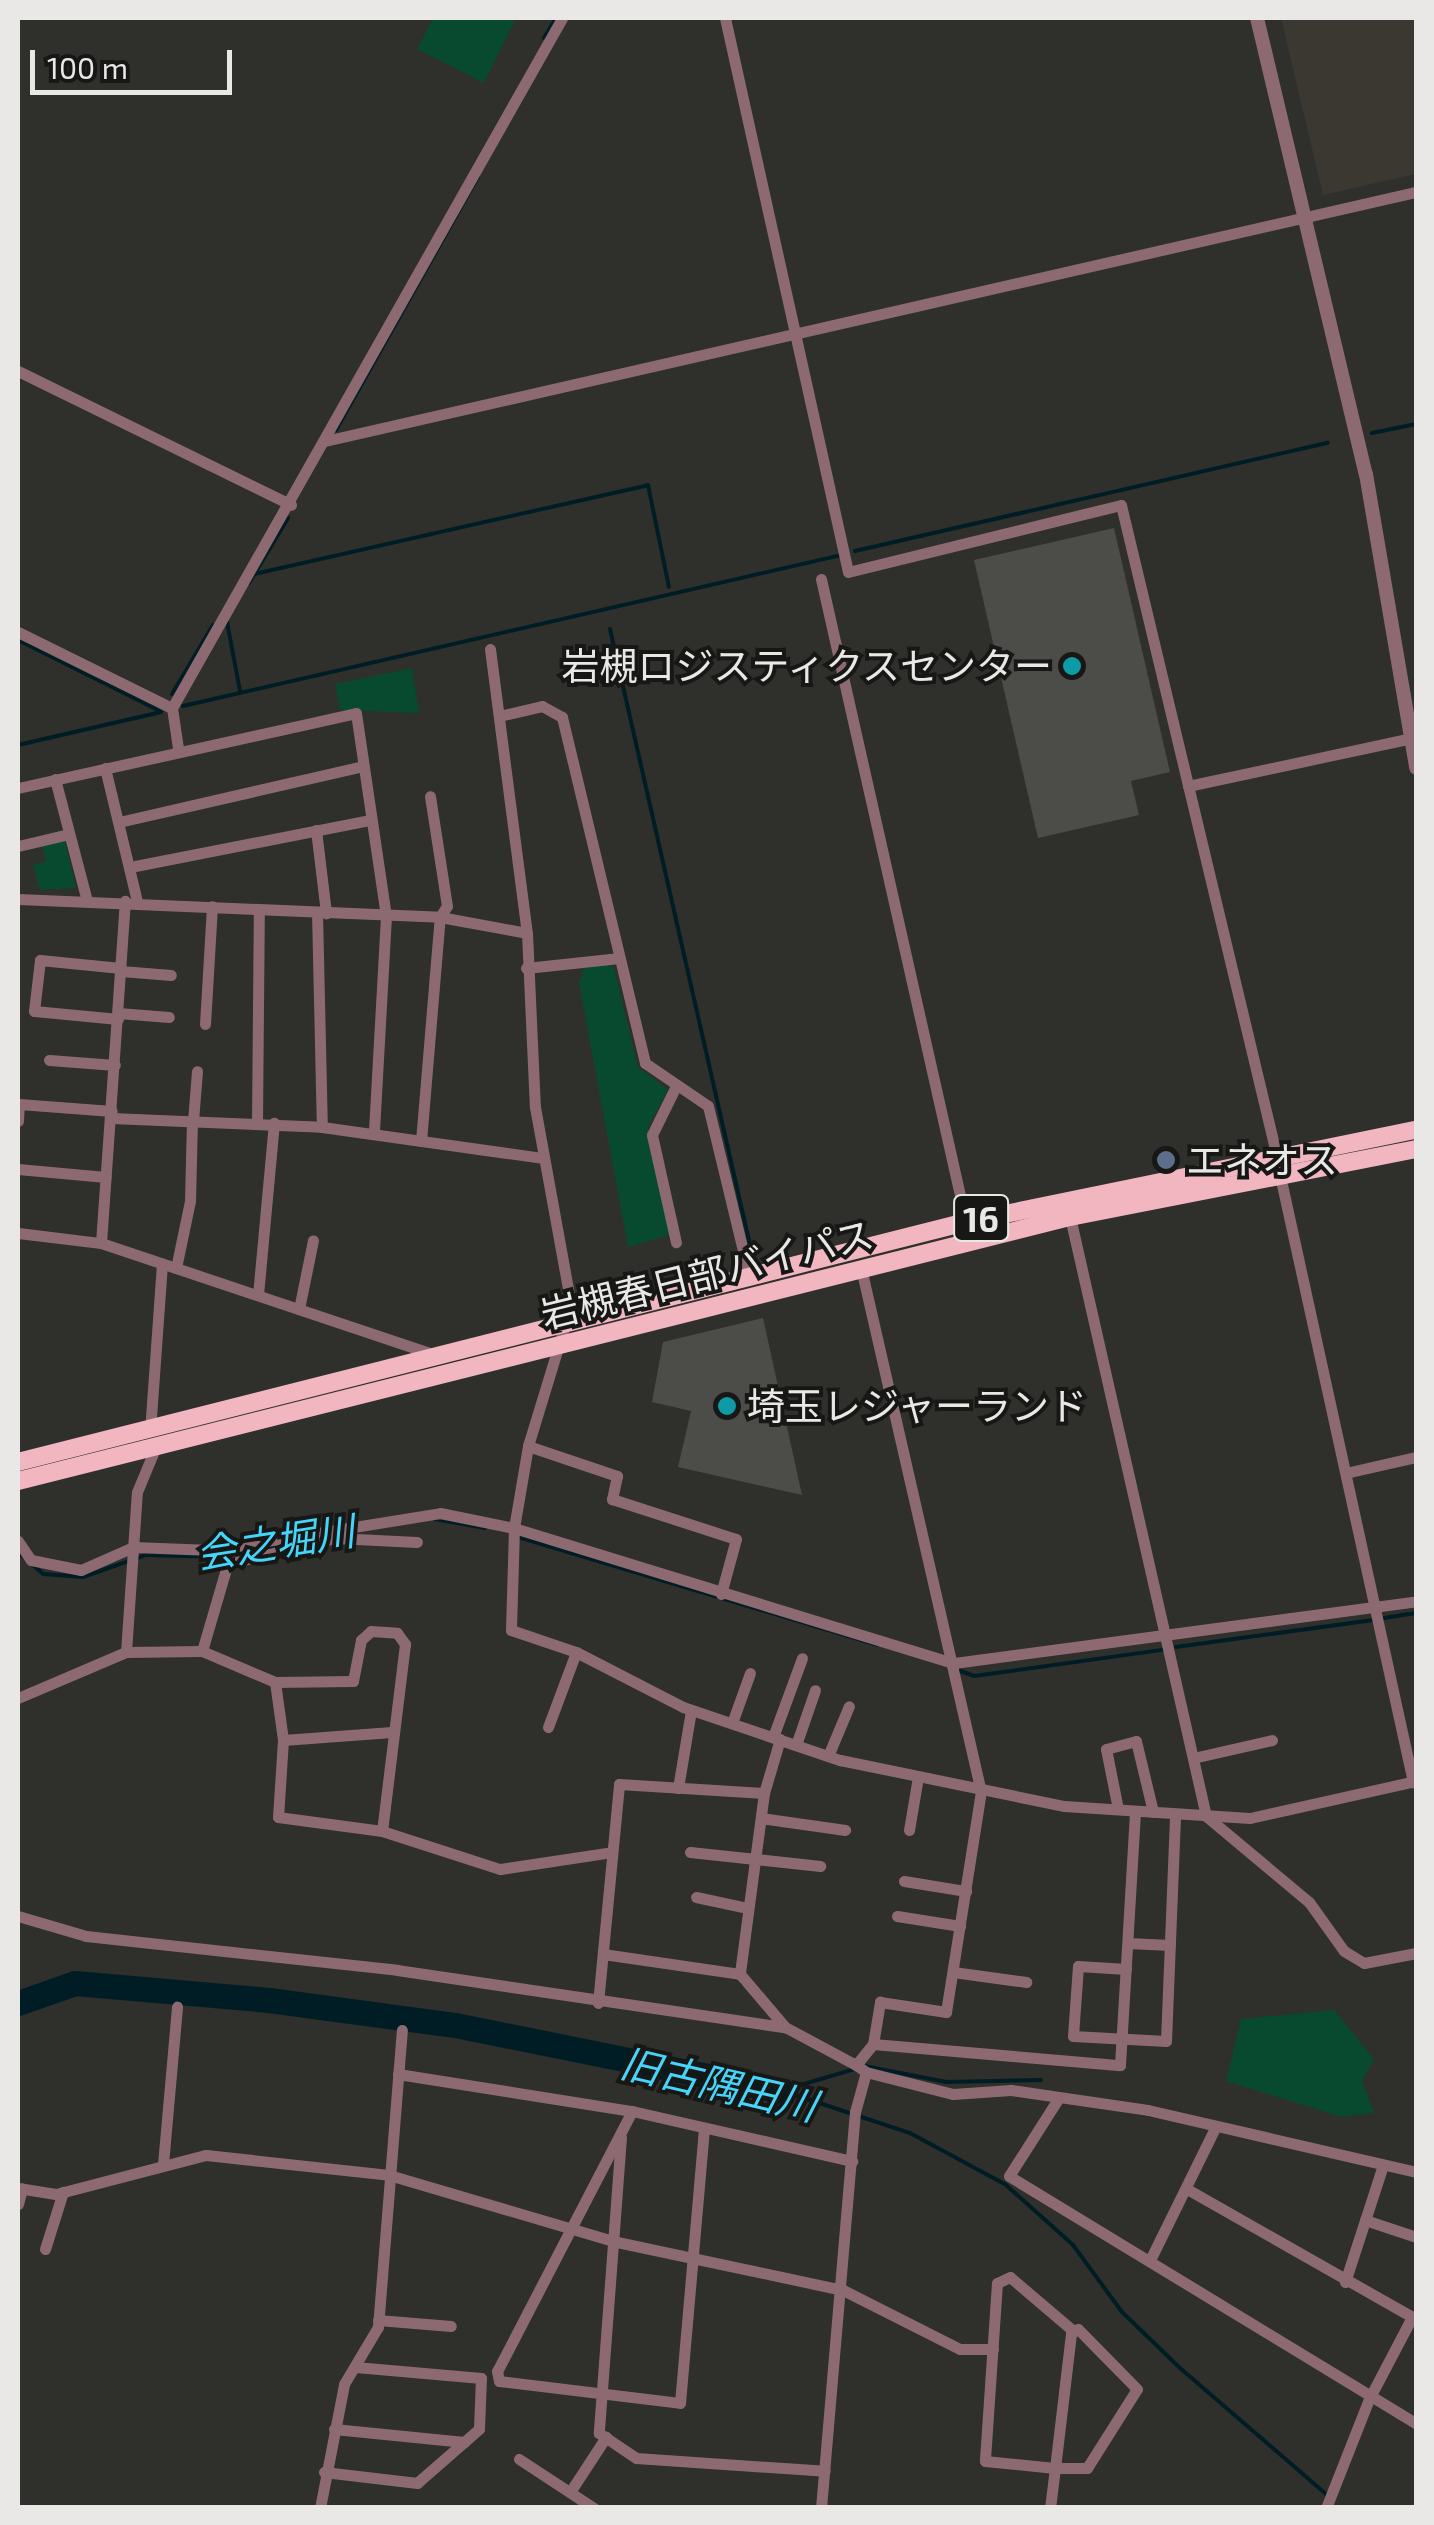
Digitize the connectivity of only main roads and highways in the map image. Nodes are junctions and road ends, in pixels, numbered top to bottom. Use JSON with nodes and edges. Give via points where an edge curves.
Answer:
{"nodes":[{"id":1,"x":1416,"y":1130,"type":"edge"},
{"id":2,"x":1416,"y":1149,"type":"edge"},
{"id":3,"x":1278,"y":1162,"type":"junction"},
{"id":4,"x":18,"y":1462,"type":"edge"},
{"id":5,"x":18,"y":1482,"type":"edge"}],
"edges":[{"from":1,"to":3,"type":"highway","name":"岩槻春日部バイパス","number":"16"},
{"from":2,"to":3,"type":"highway","name":"岩槻春日部バイパス","number":"16"},
{"from":3,"to":4,"type":"highway","name":"岩槻春日部バイパス","number":"16","via":[[966,1222]]},
{"from":3,"to":5,"type":"highway","name":"岩槻春日部バイパス","number":"16"}]}
